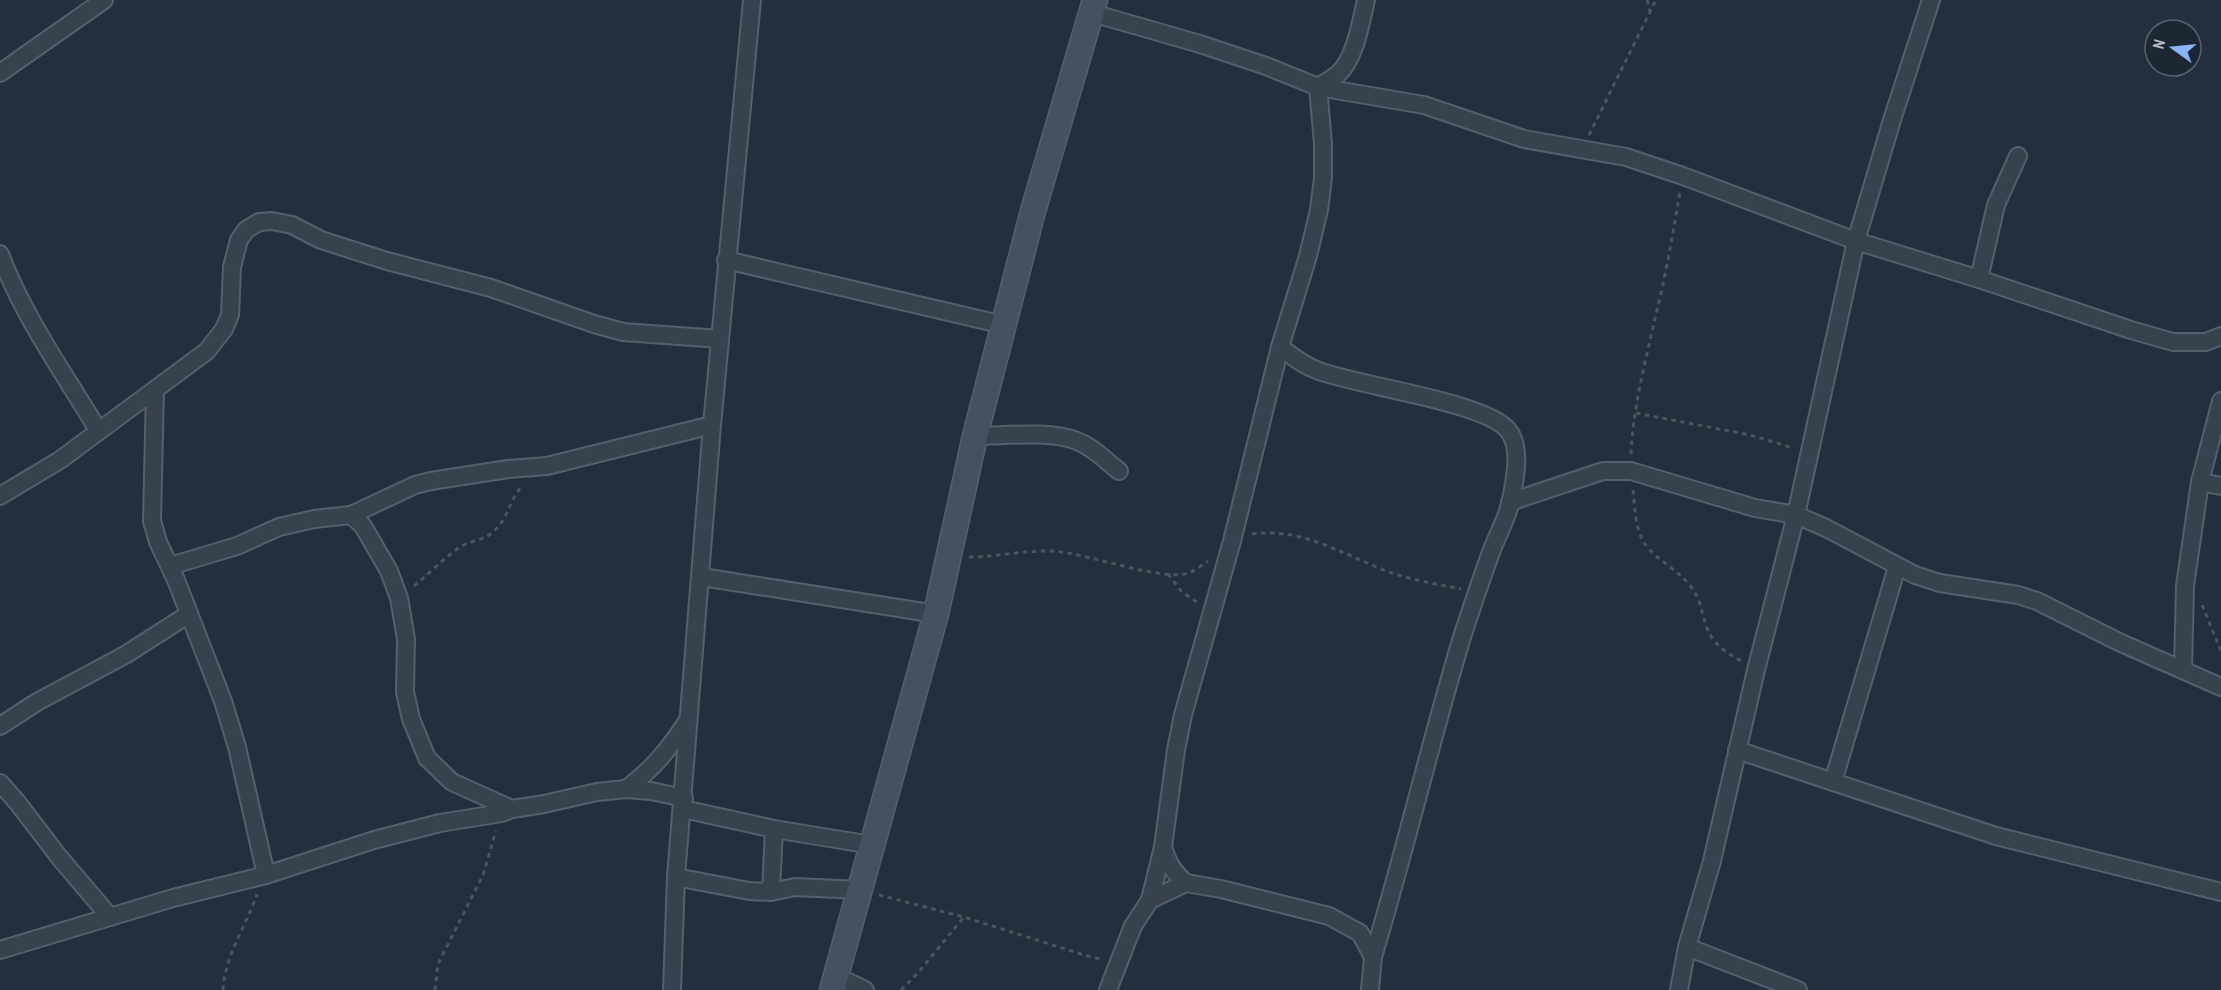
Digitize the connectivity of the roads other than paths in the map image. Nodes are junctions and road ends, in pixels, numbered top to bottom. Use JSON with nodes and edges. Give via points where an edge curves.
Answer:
{"nodes":[{"id":1,"x":104,"y":0,"type":"edge"},
{"id":2,"x":752,"y":0,"type":"edge"},
{"id":3,"x":1366,"y":0,"type":"edge"},
{"id":4,"x":1931,"y":0,"type":"edge"},
{"id":5,"x":1093,"y":6,"type":"edge"},
{"id":6,"x":0,"y":73,"type":"edge"},
{"id":7,"x":1318,"y":87,"type":"junction"},
{"id":8,"x":2018,"y":156,"type":"dead end"},
{"id":9,"x":1857,"y":241,"type":"junction"},
{"id":10,"x":0,"y":254,"type":"edge"},
{"id":11,"x":726,"y":260,"type":"junction"},
{"id":12,"x":1979,"y":279,"type":"junction"},
{"id":13,"x":5,"y":282,"type":"edge"},
{"id":14,"x":1004,"y":325,"type":"junction"},
{"id":15,"x":2221,"y":336,"type":"edge"},
{"id":16,"x":720,"y":339,"type":"junction"},
{"id":17,"x":1280,"y":347,"type":"junction"},
{"id":18,"x":155,"y":390,"type":"junction"},
{"id":19,"x":2221,"y":401,"type":"edge"},
{"id":20,"x":712,"y":425,"type":"junction"},
{"id":21,"x":98,"y":430,"type":"junction"},
{"id":22,"x":975,"y":436,"type":"junction"},
{"id":23,"x":1119,"y":471,"type":"dead end"},
{"id":24,"x":2200,"y":482,"type":"junction"},
{"id":25,"x":2221,"y":486,"type":"edge"},
{"id":26,"x":0,"y":496,"type":"edge"},
{"id":27,"x":1510,"y":502,"type":"junction"},
{"id":28,"x":351,"y":515,"type":"junction"},
{"id":29,"x":1796,"y":515,"type":"junction"},
{"id":30,"x":170,"y":566,"type":"junction"},
{"id":31,"x":1897,"y":567,"type":"junction"},
{"id":32,"x":702,"y":577,"type":"junction"},
{"id":33,"x":189,"y":614,"type":"junction"},
{"id":34,"x":936,"y":614,"type":"junction"},
{"id":35,"x":2183,"y":669,"type":"junction"},
{"id":36,"x":2221,"y":687,"type":"edge"},
{"id":37,"x":690,"y":717,"type":"junction"},
{"id":38,"x":0,"y":726,"type":"edge"},
{"id":39,"x":1737,"y":750,"type":"junction"},
{"id":40,"x":1833,"y":782,"type":"junction"},
{"id":41,"x":0,"y":783,"type":"edge"},
{"id":42,"x":626,"y":789,"type":"junction"},
{"id":43,"x":683,"y":804,"type":"junction"},
{"id":44,"x":507,"y":811,"type":"junction"},
{"id":45,"x":774,"y":829,"type":"junction"},
{"id":46,"x":872,"y":845,"type":"junction"},
{"id":47,"x":1163,"y":847,"type":"junction"},
{"id":48,"x":262,"y":876,"type":"junction"},
{"id":49,"x":676,"y":877,"type":"junction"},
{"id":50,"x":1186,"y":883,"type":"junction"},
{"id":51,"x":860,"y":890,"type":"junction"},
{"id":52,"x":771,"y":892,"type":"junction"},
{"id":53,"x":2221,"y":892,"type":"edge"},
{"id":54,"x":1150,"y":900,"type":"junction"},
{"id":55,"x":110,"y":917,"type":"junction"},
{"id":56,"x":1687,"y":947,"type":"junction"},
{"id":57,"x":0,"y":950,"type":"edge"},
{"id":58,"x":1373,"y":957,"type":"junction"},
{"id":59,"x":834,"y":983,"type":"edge"},
{"id":60,"x":672,"y":990,"type":"edge"},
{"id":61,"x":865,"y":990,"type":"edge"},
{"id":62,"x":1108,"y":990,"type":"edge"},
{"id":63,"x":1370,"y":990,"type":"edge"},
{"id":64,"x":1679,"y":990,"type":"edge"},
{"id":65,"x":1798,"y":990,"type":"edge"}],
"edges":[{"from":1,"to":6,"type":"street"},
{"from":2,"to":11,"type":"street"},
{"from":3,"to":7,"type":"street","via":[[1346,62],[1339,73]]},
{"from":4,"to":9,"type":"street"},
{"from":5,"to":7,"type":"street"},
{"from":5,"to":14,"type":"street"},
{"from":7,"to":9,"type":"street","via":[[1424,105],[1524,139],[1626,157]]},
{"from":7,"to":17,"type":"street","via":[[1323,144],[1319,210]]},
{"from":8,"to":12,"type":"street","via":[[1996,205]]},
{"from":9,"to":12,"type":"street"},
{"from":9,"to":29,"type":"street"},
{"from":10,"to":13,"type":"street"},
{"from":11,"to":14,"type":"street"},
{"from":11,"to":16,"type":"street"},
{"from":12,"to":15,"type":"street","via":[[2174,342],[2206,342]]},
{"from":13,"to":21,"type":"street"},
{"from":14,"to":22,"type":"street"},
{"from":16,"to":18,"type":"street","via":[[623,332],[491,288],[321,240],[292,225],[259,222],[239,240],[225,328],[207,351]]},
{"from":16,"to":20,"type":"street"},
{"from":17,"to":27,"type":"street","via":[[1297,360],[1346,380],[1494,418],[1508,430],[1515,445]]},
{"from":17,"to":47,"type":"street","via":[[1176,750]]},
{"from":18,"to":21,"type":"street"},
{"from":18,"to":30,"type":"street","via":[[152,521]]},
{"from":19,"to":24,"type":"street"},
{"from":20,"to":28,"type":"street","via":[[547,466],[431,481]]},
{"from":20,"to":32,"type":"street"},
{"from":21,"to":26,"type":"street","via":[[60,460]]},
{"from":22,"to":23,"type":"street","via":[[1054,436],[1077,441]]},
{"from":22,"to":34,"type":"street"},
{"from":24,"to":25,"type":"street"},
{"from":24,"to":35,"type":"street","via":[[2185,586]]},
{"from":27,"to":29,"type":"street","via":[[1603,471],[1630,471],[1755,508]]},
{"from":27,"to":58,"type":"street","via":[[1463,637]]},
{"from":28,"to":30,"type":"street","via":[[279,527],[237,546]]},
{"from":28,"to":44,"type":"street","via":[[363,526],[389,571],[399,598],[406,639],[405,693],[427,758],[452,782]]},
{"from":29,"to":31,"type":"street"},
{"from":29,"to":39,"type":"street"},
{"from":30,"to":33,"type":"street"},
{"from":31,"to":35,"type":"street","via":[[1940,583],[2037,601]]},
{"from":31,"to":40,"type":"street"},
{"from":32,"to":34,"type":"street"},
{"from":32,"to":37,"type":"street"},
{"from":33,"to":38,"type":"street"},
{"from":33,"to":48,"type":"street","via":[[237,747]]},
{"from":34,"to":46,"type":"street"},
{"from":35,"to":36,"type":"street"},
{"from":37,"to":42,"type":"street","via":[[660,760]]},
{"from":37,"to":43,"type":"street"},
{"from":39,"to":40,"type":"street"},
{"from":39,"to":56,"type":"street","via":[[1712,861]]},
{"from":40,"to":53,"type":"street","via":[[1996,836]]},
{"from":41,"to":55,"type":"street"},
{"from":42,"to":43,"type":"street","via":[[651,791]]},
{"from":42,"to":44,"type":"street"},
{"from":43,"to":45,"type":"street"},
{"from":43,"to":49,"type":"street"},
{"from":44,"to":48,"type":"street","via":[[374,840]]},
{"from":45,"to":46,"type":"street"},
{"from":45,"to":52,"type":"street"},
{"from":46,"to":51,"type":"street"},
{"from":47,"to":50,"type":"street","via":[[1168,864]]},
{"from":47,"to":54,"type":"street"},
{"from":48,"to":55,"type":"street"},
{"from":49,"to":52,"type":"street"},
{"from":49,"to":60,"type":"street"},
{"from":50,"to":54,"type":"street"},
{"from":50,"to":58,"type":"street","via":[[1329,916],[1359,933]]},
{"from":51,"to":52,"type":"street","via":[[795,886]]},
{"from":51,"to":59,"type":"street"},
{"from":54,"to":62,"type":"street","via":[[1133,926]]},
{"from":55,"to":57,"type":"street"},
{"from":56,"to":64,"type":"street"},
{"from":56,"to":65,"type":"street"},
{"from":58,"to":63,"type":"street"},
{"from":59,"to":61,"type":"street"}]}
